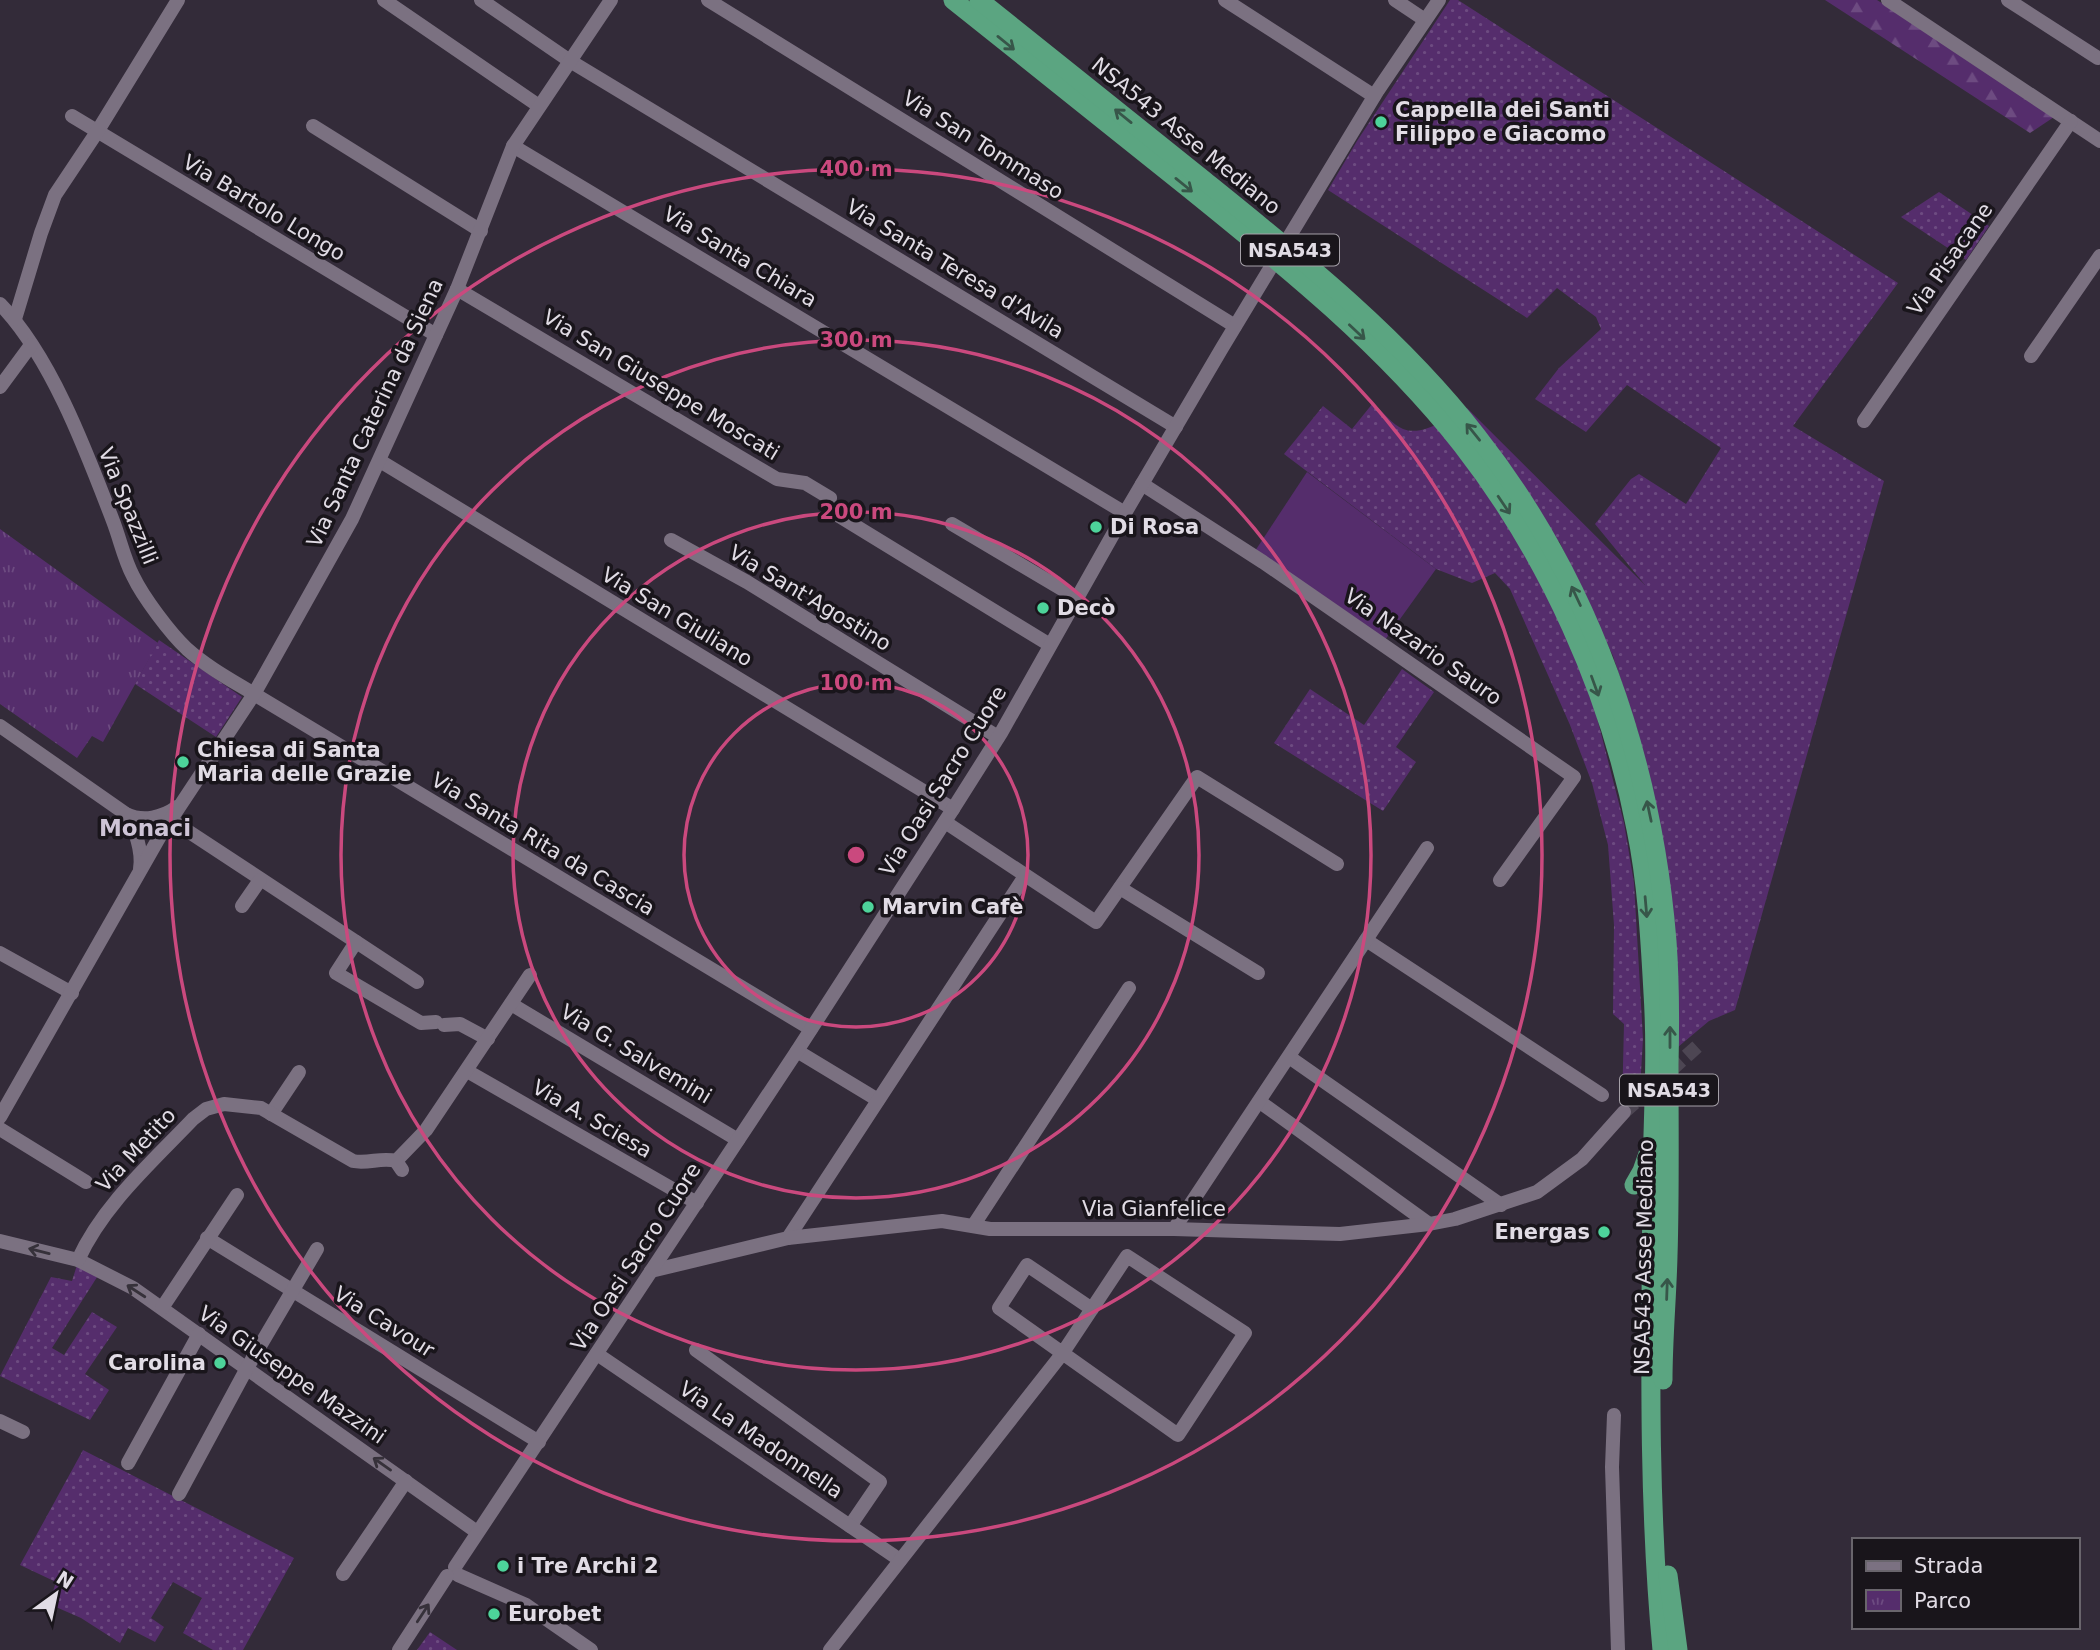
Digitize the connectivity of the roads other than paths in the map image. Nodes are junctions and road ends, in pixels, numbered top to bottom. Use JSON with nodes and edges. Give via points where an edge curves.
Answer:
{"nodes":[{"id":1,"x":178,"y":0,"type":"edge"},
{"id":2,"x":384,"y":0,"type":"edge"},
{"id":3,"x":481,"y":0,"type":"edge"},
{"id":4,"x":611,"y":0,"type":"edge"},
{"id":5,"x":708,"y":0,"type":"edge"},
{"id":6,"x":953,"y":0,"type":"edge"},
{"id":7,"x":979,"y":0,"type":"edge"},
{"id":8,"x":1225,"y":0,"type":"edge"},
{"id":9,"x":1395,"y":0,"type":"edge"},
{"id":10,"x":1439,"y":0,"type":"edge"},
{"id":11,"x":2008,"y":0,"type":"edge"},
{"id":12,"x":1894,"y":2,"type":"edge"},
{"id":13,"x":1425,"y":20,"type":"junction"},
{"id":14,"x":2098,"y":58,"type":"dead end"},
{"id":15,"x":570,"y":61,"type":"junction"},
{"id":16,"x":1374,"y":96,"type":"junction"},
{"id":17,"x":539,"y":106,"type":"junction"},
{"id":18,"x":72,"y":116,"type":"dead end"},
{"id":19,"x":2071,"y":121,"type":"junction"},
{"id":20,"x":313,"y":127,"type":"dead end"},
{"id":21,"x":97,"y":132,"type":"junction"},
{"id":22,"x":2100,"y":141,"type":"edge"},
{"id":23,"x":513,"y":146,"type":"junction"},
{"id":24,"x":481,"y":231,"type":"junction"},
{"id":25,"x":2100,"y":256,"type":"edge"},
{"id":26,"x":457,"y":289,"type":"junction"},
{"id":27,"x":0,"y":304,"type":"edge"},
{"id":28,"x":15,"y":319,"type":"junction"},
{"id":29,"x":1235,"y":326,"type":"junction"},
{"id":30,"x":436,"y":335,"type":"junction"},
{"id":31,"x":31,"y":345,"type":"junction"},
{"id":32,"x":2031,"y":356,"type":"dead end"},
{"id":33,"x":0,"y":387,"type":"edge"},
{"id":34,"x":1864,"y":421,"type":"dead end"},
{"id":35,"x":1176,"y":427,"type":"junction"},
{"id":36,"x":380,"y":461,"type":"junction"},
{"id":37,"x":1142,"y":484,"type":"junction"},
{"id":38,"x":1125,"y":513,"type":"junction"},
{"id":39,"x":952,"y":524,"type":"dead end"},
{"id":40,"x":671,"y":541,"type":"dead end"},
{"id":41,"x":1545,"y":553,"type":"junction"},
{"id":42,"x":1077,"y":598,"type":"junction"},
{"id":43,"x":1050,"y":645,"type":"junction"},
{"id":44,"x":254,"y":694,"type":"junction"},
{"id":45,"x":0,"y":726,"type":"edge"},
{"id":46,"x":998,"y":737,"type":"junction"},
{"id":47,"x":181,"y":805,"type":"junction"},
{"id":48,"x":953,"y":809,"type":"junction"},
{"id":49,"x":133,"y":820,"type":"junction"},
{"id":50,"x":171,"y":820,"type":"junction"},
{"id":51,"x":944,"y":822,"type":"junction"},
{"id":52,"x":160,"y":836,"type":"junction"},
{"id":53,"x":1427,"y":848,"type":"dead end"},
{"id":54,"x":1337,"y":864,"type":"dead end"},
{"id":55,"x":139,"y":873,"type":"junction"},
{"id":56,"x":1025,"y":876,"type":"junction"},
{"id":57,"x":260,"y":880,"type":"junction"},
{"id":58,"x":1500,"y":880,"type":"dead end"},
{"id":59,"x":1120,"y":888,"type":"junction"},
{"id":60,"x":242,"y":906,"type":"dead end"},
{"id":61,"x":1366,"y":940,"type":"junction"},
{"id":62,"x":356,"y":942,"type":"junction"},
{"id":63,"x":0,"y":953,"type":"edge"},
{"id":64,"x":1258,"y":973,"type":"dead end"},
{"id":65,"x":530,"y":975,"type":"dead end"},
{"id":66,"x":417,"y":982,"type":"dead end"},
{"id":67,"x":1129,"y":988,"type":"dead end"},
{"id":68,"x":72,"y":993,"type":"junction"},
{"id":69,"x":511,"y":1004,"type":"junction"},
{"id":70,"x":811,"y":1029,"type":"junction"},
{"id":71,"x":488,"y":1039,"type":"junction"},
{"id":72,"x":797,"y":1051,"type":"junction"},
{"id":73,"x":1289,"y":1057,"type":"junction"},
{"id":74,"x":467,"y":1070,"type":"junction"},
{"id":75,"x":299,"y":1072,"type":"dead end"},
{"id":76,"x":1602,"y":1095,"type":"dead end"},
{"id":77,"x":878,"y":1100,"type":"junction"},
{"id":78,"x":1260,"y":1102,"type":"junction"},
{"id":79,"x":1624,"y":1112,"type":"tunnel mouth"},
{"id":80,"x":271,"y":1114,"type":"junction"},
{"id":81,"x":0,"y":1117,"type":"edge"},
{"id":82,"x":0,"y":1129,"type":"edge"},
{"id":83,"x":738,"y":1140,"type":"junction"},
{"id":84,"x":1653,"y":1140,"type":"junction"},
{"id":85,"x":86,"y":1182,"type":"dead end"},
{"id":86,"x":1634,"y":1185,"type":"dead end"},
{"id":87,"x":236,"y":1195,"type":"dead end"},
{"id":88,"x":696,"y":1203,"type":"junction"},
{"id":89,"x":1501,"y":1205,"type":"junction"},
{"id":90,"x":1429,"y":1224,"type":"junction"},
{"id":91,"x":973,"y":1226,"type":"junction"},
{"id":92,"x":1174,"y":1229,"type":"junction"},
{"id":93,"x":207,"y":1238,"type":"junction"},
{"id":94,"x":788,"y":1238,"type":"junction"},
{"id":95,"x":0,"y":1241,"type":"edge"},
{"id":96,"x":317,"y":1249,"type":"dead end"},
{"id":97,"x":78,"y":1260,"type":"junction"},
{"id":98,"x":652,"y":1271,"type":"junction"},
{"id":99,"x":292,"y":1290,"type":"junction"},
{"id":100,"x":1637,"y":1296,"type":"dead end"},
{"id":101,"x":162,"y":1308,"type":"junction"},
{"id":102,"x":1091,"y":1309,"type":"junction"},
{"id":103,"x":199,"y":1334,"type":"junction"},
{"id":104,"x":696,"y":1350,"type":"dead end"},
{"id":105,"x":597,"y":1354,"type":"junction"},
{"id":106,"x":1062,"y":1354,"type":"junction"},
{"id":107,"x":247,"y":1368,"type":"junction"},
{"id":108,"x":1650,"y":1372,"type":"junction"},
{"id":109,"x":1614,"y":1416,"type":"dead end"},
{"id":110,"x":0,"y":1421,"type":"edge"},
{"id":111,"x":23,"y":1432,"type":"dead end"},
{"id":112,"x":539,"y":1442,"type":"junction"},
{"id":113,"x":128,"y":1463,"type":"dead end"},
{"id":114,"x":406,"y":1481,"type":"junction"},
{"id":115,"x":179,"y":1494,"type":"dead end"},
{"id":116,"x":850,"y":1526,"type":"junction"},
{"id":117,"x":477,"y":1532,"type":"junction"},
{"id":118,"x":900,"y":1560,"type":"junction"},
{"id":119,"x":453,"y":1573,"type":"junction"},
{"id":120,"x":344,"y":1574,"type":"dead end"},
{"id":121,"x":399,"y":1650,"type":"edge"},
{"id":122,"x":591,"y":1650,"type":"edge"},
{"id":123,"x":830,"y":1650,"type":"edge"},
{"id":124,"x":1618,"y":1650,"type":"edge"},
{"id":125,"x":1662,"y":1650,"type":"edge"},
{"id":126,"x":1678,"y":1650,"type":"edge"}],
"edges":[{"from":1,"to":21,"type":"street"},
{"from":2,"to":17,"type":"street"},
{"from":3,"to":15,"type":"street","name":"Via Santa Teresa d'Avila"},
{"from":4,"to":15,"type":"street","name":"Via Santa Caterina da Siena"},
{"from":5,"to":29,"type":"street","name":"Via San Tommaso"},
{"from":6,"to":41,"type":"highway","one_way":true,"via":[[1259,245],[1362,336],[1461,444]]},
{"from":41,"to":7,"type":"highway","name":"NSA543 Asse Mediano","number":"NSA543","one_way":true,"via":[[1520,495],[1477,436],[1367,317],[1274,236]]},
{"from":8,"to":16,"type":"street"},
{"from":9,"to":13,"type":"street"},
{"from":10,"to":13,"type":"street","name":"Via Oasi Sacro Cuore"},
{"from":11,"to":14,"type":"street"},
{"from":12,"to":19,"type":"street"},
{"from":13,"to":16,"type":"street","name":"Via Oasi Sacro Cuore"},
{"from":15,"to":17,"type":"street","name":"Via Santa Caterina da Siena"},
{"from":15,"to":35,"type":"street","name":"Via Santa Teresa d'Avila"},
{"from":16,"to":29,"type":"street","name":"Via Oasi Sacro Cuore"},
{"from":17,"to":23,"type":"street","name":"Via Santa Caterina da Siena"},
{"from":18,"to":21,"type":"street","name":"Via Bartolo Longo"},
{"from":19,"to":22,"type":"street"},
{"from":19,"to":34,"type":"street","name":"Via Pisacane"},
{"from":20,"to":24,"type":"street"},
{"from":21,"to":28,"type":"street","via":[[55,195]]},
{"from":21,"to":30,"type":"street","name":"Via Bartolo Longo"},
{"from":23,"to":24,"type":"street","name":"Via Santa Caterina da Siena"},
{"from":23,"to":38,"type":"street","name":"Via Santa Chiara"},
{"from":24,"to":26,"type":"street","name":"Via Santa Caterina da Siena"},
{"from":25,"to":32,"type":"street"},
{"from":26,"to":30,"type":"street","name":"Via Santa Caterina da Siena"},
{"from":26,"to":43,"type":"street","name":"Via San Giuseppe Moscati","via":[[777,479],[805,483],[830,498],[831,511]]},
{"from":27,"to":28,"type":"street","name":"Via Spazzilli"},
{"from":28,"to":31,"type":"street","name":"Via Spazzilli"},
{"from":29,"to":35,"type":"street","name":"Via Oasi Sacro Cuore"},
{"from":30,"to":36,"type":"street","name":"Via Santa Caterina da Siena"},
{"from":31,"to":33,"type":"street"},
{"from":31,"to":44,"type":"street","name":"Via Spazzilli","via":[[59,392],[138,584],[186,648]]},
{"from":35,"to":37,"type":"street","name":"Via Oasi Sacro Cuore"},
{"from":36,"to":44,"type":"street","name":"Via Santa Caterina da Siena"},
{"from":36,"to":48,"type":"street","name":"Via San Giuliano"},
{"from":37,"to":38,"type":"street","name":"Via Oasi Sacro Cuore"},
{"from":37,"to":58,"type":"street","name":"Via Nazario Sauro","via":[[1574,777]]},
{"from":38,"to":42,"type":"street","name":"Via Oasi Sacro Cuore"},
{"from":39,"to":42,"type":"street"},
{"from":40,"to":46,"type":"street","name":"Via Sant'Agostino","via":[[747,582]]},
{"from":41,"to":84,"type":"highway","name":"NSA543 Asse Mediano","number":"NSA543","one_way":true,"via":[[1606,717],[1637,832],[1653,996]]},
{"from":126,"to":41,"type":"highway","name":"NSA543 Asse Mediano","number":"NSA543","one_way":true,"via":[[1664,1514],[1670,996],[1663,905],[1638,761],[1603,654]]},
{"from":42,"to":43,"type":"street","name":"Via Oasi Sacro Cuore"},
{"from":43,"to":46,"type":"street","name":"Via Oasi Sacro Cuore"},
{"from":44,"to":47,"type":"street","name":"Via Santa Caterina da Siena"},
{"from":44,"to":70,"type":"street","name":"Via Santa Rita da Cascia"},
{"from":45,"to":49,"type":"street"},
{"from":46,"to":48,"type":"street","name":"Via Oasi Sacro Cuore"},
{"from":47,"to":49,"type":"street","via":[[165,814]]},
{"from":47,"to":50,"type":"street","name":"Via Santa Caterina da Siena"},
{"from":48,"to":51,"type":"street","name":"Via Oasi Sacro Cuore"},
{"from":49,"to":52,"type":"street","via":[[155,827]]},
{"from":49,"to":55,"type":"street"},
{"from":50,"to":52,"type":"street","name":"Via Santa Caterina da Siena"},
{"from":50,"to":57,"type":"street"},
{"from":51,"to":56,"type":"street"},
{"from":51,"to":70,"type":"street","name":"Via Oasi Sacro Cuore"},
{"from":52,"to":55,"type":"street","name":"Via Santa Caterina da Siena"},
{"from":53,"to":61,"type":"street"},
{"from":54,"to":59,"type":"street","via":[[1196,777]]},
{"from":55,"to":68,"type":"street","name":"Via Santa Caterina da Siena"},
{"from":56,"to":59,"type":"street","via":[[1096,922]]},
{"from":56,"to":77,"type":"street"},
{"from":57,"to":60,"type":"street"},
{"from":57,"to":62,"type":"street"},
{"from":59,"to":64,"type":"street"},
{"from":61,"to":73,"type":"street"},
{"from":61,"to":76,"type":"street"},
{"from":62,"to":66,"type":"street"},
{"from":62,"to":71,"type":"street","via":[[336,973],[421,1023],[460,1024]]},
{"from":63,"to":68,"type":"street"},
{"from":65,"to":69,"type":"street","name":"Via Metito"},
{"from":67,"to":91,"type":"street"},
{"from":68,"to":81,"type":"street","name":"Via Santa Caterina da Siena"},
{"from":69,"to":71,"type":"street","name":"Via Metito"},
{"from":69,"to":83,"type":"street","name":"Via G. Salvemini"},
{"from":70,"to":72,"type":"street","name":"Via Oasi Sacro Cuore"},
{"from":71,"to":74,"type":"street","name":"Via Metito"},
{"from":72,"to":77,"type":"street"},
{"from":72,"to":83,"type":"street","name":"Via Oasi Sacro Cuore"},
{"from":73,"to":78,"type":"street"},
{"from":73,"to":89,"type":"street"},
{"from":74,"to":80,"type":"street","name":"Via Metito","via":[[399,1166],[390,1159],[353,1161]]},
{"from":74,"to":88,"type":"street","name":"Via A. Sciesa"},
{"from":75,"to":80,"type":"street"},
{"from":77,"to":94,"type":"street"},
{"from":78,"to":90,"type":"street"},
{"from":78,"to":92,"type":"street"},
{"from":79,"to":89,"type":"street","name":"Via Gianfelice","via":[[1562,1175],[1537,1192]]},
{"from":80,"to":97,"type":"street","name":"Via Metito","via":[[261,1108],[224,1104],[206,1109],[118,1199],[89,1236]]},
{"from":82,"to":85,"type":"street"},
{"from":83,"to":88,"type":"street","name":"Via Oasi Sacro Cuore"},
{"from":84,"to":86,"type":"highway"},
{"from":84,"to":108,"type":"highway","name":"NSA543 Asse Mediano","number":"NSA543"},
{"from":87,"to":93,"type":"street"},
{"from":88,"to":98,"type":"street","name":"Via Oasi Sacro Cuore"},
{"from":89,"to":90,"type":"street","name":"Via Gianfelice"},
{"from":90,"to":92,"type":"street","name":"Via Gianfelice","via":[[1340,1234]]},
{"from":91,"to":92,"type":"street","name":"Via Gianfelice"},
{"from":91,"to":94,"type":"street","name":"Via Gianfelice","via":[[942,1221]]},
{"from":93,"to":99,"type":"street","name":"Via Cavour"},
{"from":93,"to":101,"type":"street"},
{"from":94,"to":98,"type":"street","name":"Via Gianfelice"},
{"from":97,"to":95,"type":"street","one_way":true},
{"from":96,"to":99,"type":"street"},
{"from":101,"to":97,"type":"street","name":"Via Giuseppe Mazzini","one_way":true},
{"from":98,"to":105,"type":"street","name":"Via Oasi Sacro Cuore"},
{"from":99,"to":107,"type":"street"},
{"from":99,"to":112,"type":"street","name":"Via Cavour"},
{"from":100,"to":108,"type":"highway"},
{"from":101,"to":103,"type":"street","name":"Via Giuseppe Mazzini"},
{"from":102,"to":106,"type":"street"},
{"from":102,"to":106,"type":"street","via":[[1027,1265],[999,1308]]},
{"from":102,"to":106,"type":"street","via":[[1127,1256],[1245,1334],[1178,1435]]},
{"from":103,"to":107,"type":"street","name":"Via Giuseppe Mazzini"},
{"from":103,"to":113,"type":"street"},
{"from":104,"to":116,"type":"street","via":[[880,1482]]},
{"from":105,"to":112,"type":"street","name":"Via Oasi Sacro Cuore"},
{"from":105,"to":116,"type":"street","name":"Via La Madonnella"},
{"from":106,"to":118,"type":"street"},
{"from":114,"to":107,"type":"street","name":"Via Giuseppe Mazzini","one_way":true},
{"from":107,"to":115,"type":"street"},
{"from":108,"to":125,"type":"highway","name":"NSA543 Asse Mediano","number":"NSA543","via":[[1652,1521]]},
{"from":109,"to":124,"type":"street"},
{"from":110,"to":111,"type":"street"},
{"from":112,"to":117,"type":"street","name":"Via Oasi Sacro Cuore"},
{"from":114,"to":117,"type":"street","name":"Via Giuseppe Mazzini"},
{"from":114,"to":120,"type":"street"},
{"from":116,"to":118,"type":"street","name":"Via La Madonnella"},
{"from":117,"to":119,"type":"street","name":"Via Oasi Sacro Cuore"},
{"from":118,"to":123,"type":"street"},
{"from":121,"to":119,"type":"street","name":"Via Oasi Sacro Cuore","one_way":true},
{"from":119,"to":122,"type":"street","via":[[526,1605]]}]}
